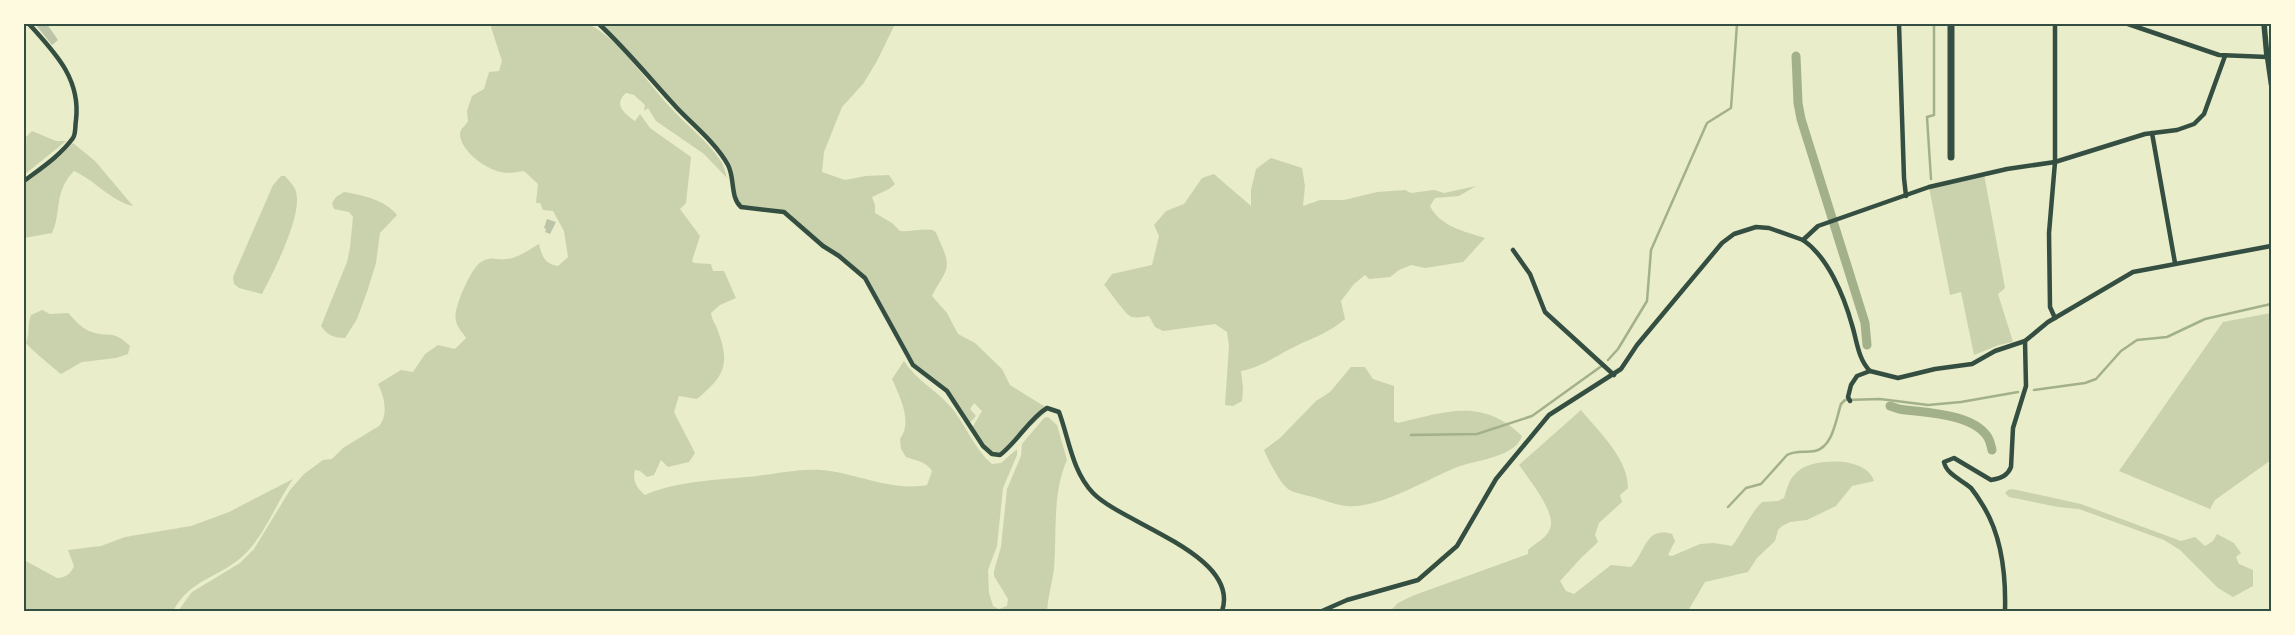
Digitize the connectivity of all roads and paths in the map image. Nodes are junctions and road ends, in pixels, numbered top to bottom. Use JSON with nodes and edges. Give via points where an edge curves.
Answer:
{"nodes":[{"id":1,"x":29,"y":24,"type":"edge"},
{"id":2,"x":599,"y":24,"type":"edge"},
{"id":3,"x":1899,"y":24,"type":"edge"},
{"id":4,"x":1951,"y":24,"type":"edge"},
{"id":5,"x":2055,"y":24,"type":"edge"},
{"id":6,"x":2128,"y":24,"type":"edge"},
{"id":7,"x":2264,"y":24,"type":"edge"},
{"id":8,"x":2225,"y":56,"type":"junction"},
{"id":9,"x":2269,"y":57,"type":"edge"},
{"id":10,"x":2271,"y":85,"type":"edge"},
{"id":11,"x":2152,"y":133,"type":"junction"},
{"id":12,"x":1951,"y":156,"type":"dead end"},
{"id":13,"x":2054,"y":162,"type":"junction"},
{"id":14,"x":24,"y":181,"type":"edge"},
{"id":15,"x":1906,"y":196,"type":"junction"},
{"id":16,"x":1803,"y":240,"type":"junction"},
{"id":17,"x":2271,"y":246,"type":"edge"},
{"id":18,"x":1513,"y":250,"type":"dead end"},
{"id":19,"x":2175,"y":263,"type":"junction"},
{"id":20,"x":2054,"y":318,"type":"junction"},
{"id":21,"x":2026,"y":341,"type":"junction"},
{"id":22,"x":1870,"y":371,"type":"junction"},
{"id":23,"x":1614,"y":375,"type":"junction"},
{"id":24,"x":1849,"y":399,"type":"dead end"},
{"id":25,"x":1222,"y":611,"type":"edge"},
{"id":26,"x":1322,"y":611,"type":"edge"},
{"id":27,"x":2005,"y":611,"type":"edge"}],
"edges":[{"from":1,"to":14,"type":"street","via":[[71,76],[77,115],[74,137]]},
{"from":2,"to":25,"type":"street","via":[[626,49],[723,158],[732,177],[736,202],[741,207],[784,212],[865,278],[913,365],[947,391],[983,446],[992,454],[1000,455],[1040,412],[1047,408],[1059,412],[1078,472],[1093,493],[1176,543],[1218,576],[1225,592]]},
{"from":3,"to":15,"type":"street"},
{"from":4,"to":12,"type":"main road"},
{"from":5,"to":13,"type":"street"},
{"from":6,"to":8,"type":"street"},
{"from":7,"to":9,"type":"street"},
{"from":8,"to":9,"type":"street"},
{"from":8,"to":11,"type":"street","via":[[2202,117],[2194,124],[2176,130]]},
{"from":9,"to":10,"type":"street"},
{"from":11,"to":13,"type":"street"},
{"from":11,"to":19,"type":"street"},
{"from":13,"to":15,"type":"street","via":[[1976,176]]},
{"from":13,"to":20,"type":"street","via":[[2049,233],[2050,307]]},
{"from":15,"to":16,"type":"street","via":[[1825,224],[1812,230]]},
{"from":16,"to":22,"type":"street","via":[[1816,253],[1836,285],[1858,350]]},
{"from":16,"to":23,"type":"street","via":[[1769,228],[1756,227],[1734,234],[1722,243]]},
{"from":17,"to":19,"type":"street"},
{"from":18,"to":23,"type":"street","via":[[1530,274],[1545,312]]},
{"from":19,"to":20,"type":"street","via":[[2127,274]]},
{"from":20,"to":21,"type":"street"},
{"from":21,"to":22,"type":"street","via":[[1995,351],[1965,366],[1898,378]]},
{"from":21,"to":27,"type":"street","via":[[2026,386],[2013,428],[2009,472],[1991,480],[1954,458],[1944,462],[1950,473],[1972,490],[1991,520],[2006,583]]},
{"from":22,"to":24,"type":"street","via":[[1857,376],[1851,385]]},
{"from":23,"to":26,"type":"street","via":[[1549,415],[1496,479],[1457,546],[1418,580],[1347,600]]}]}
